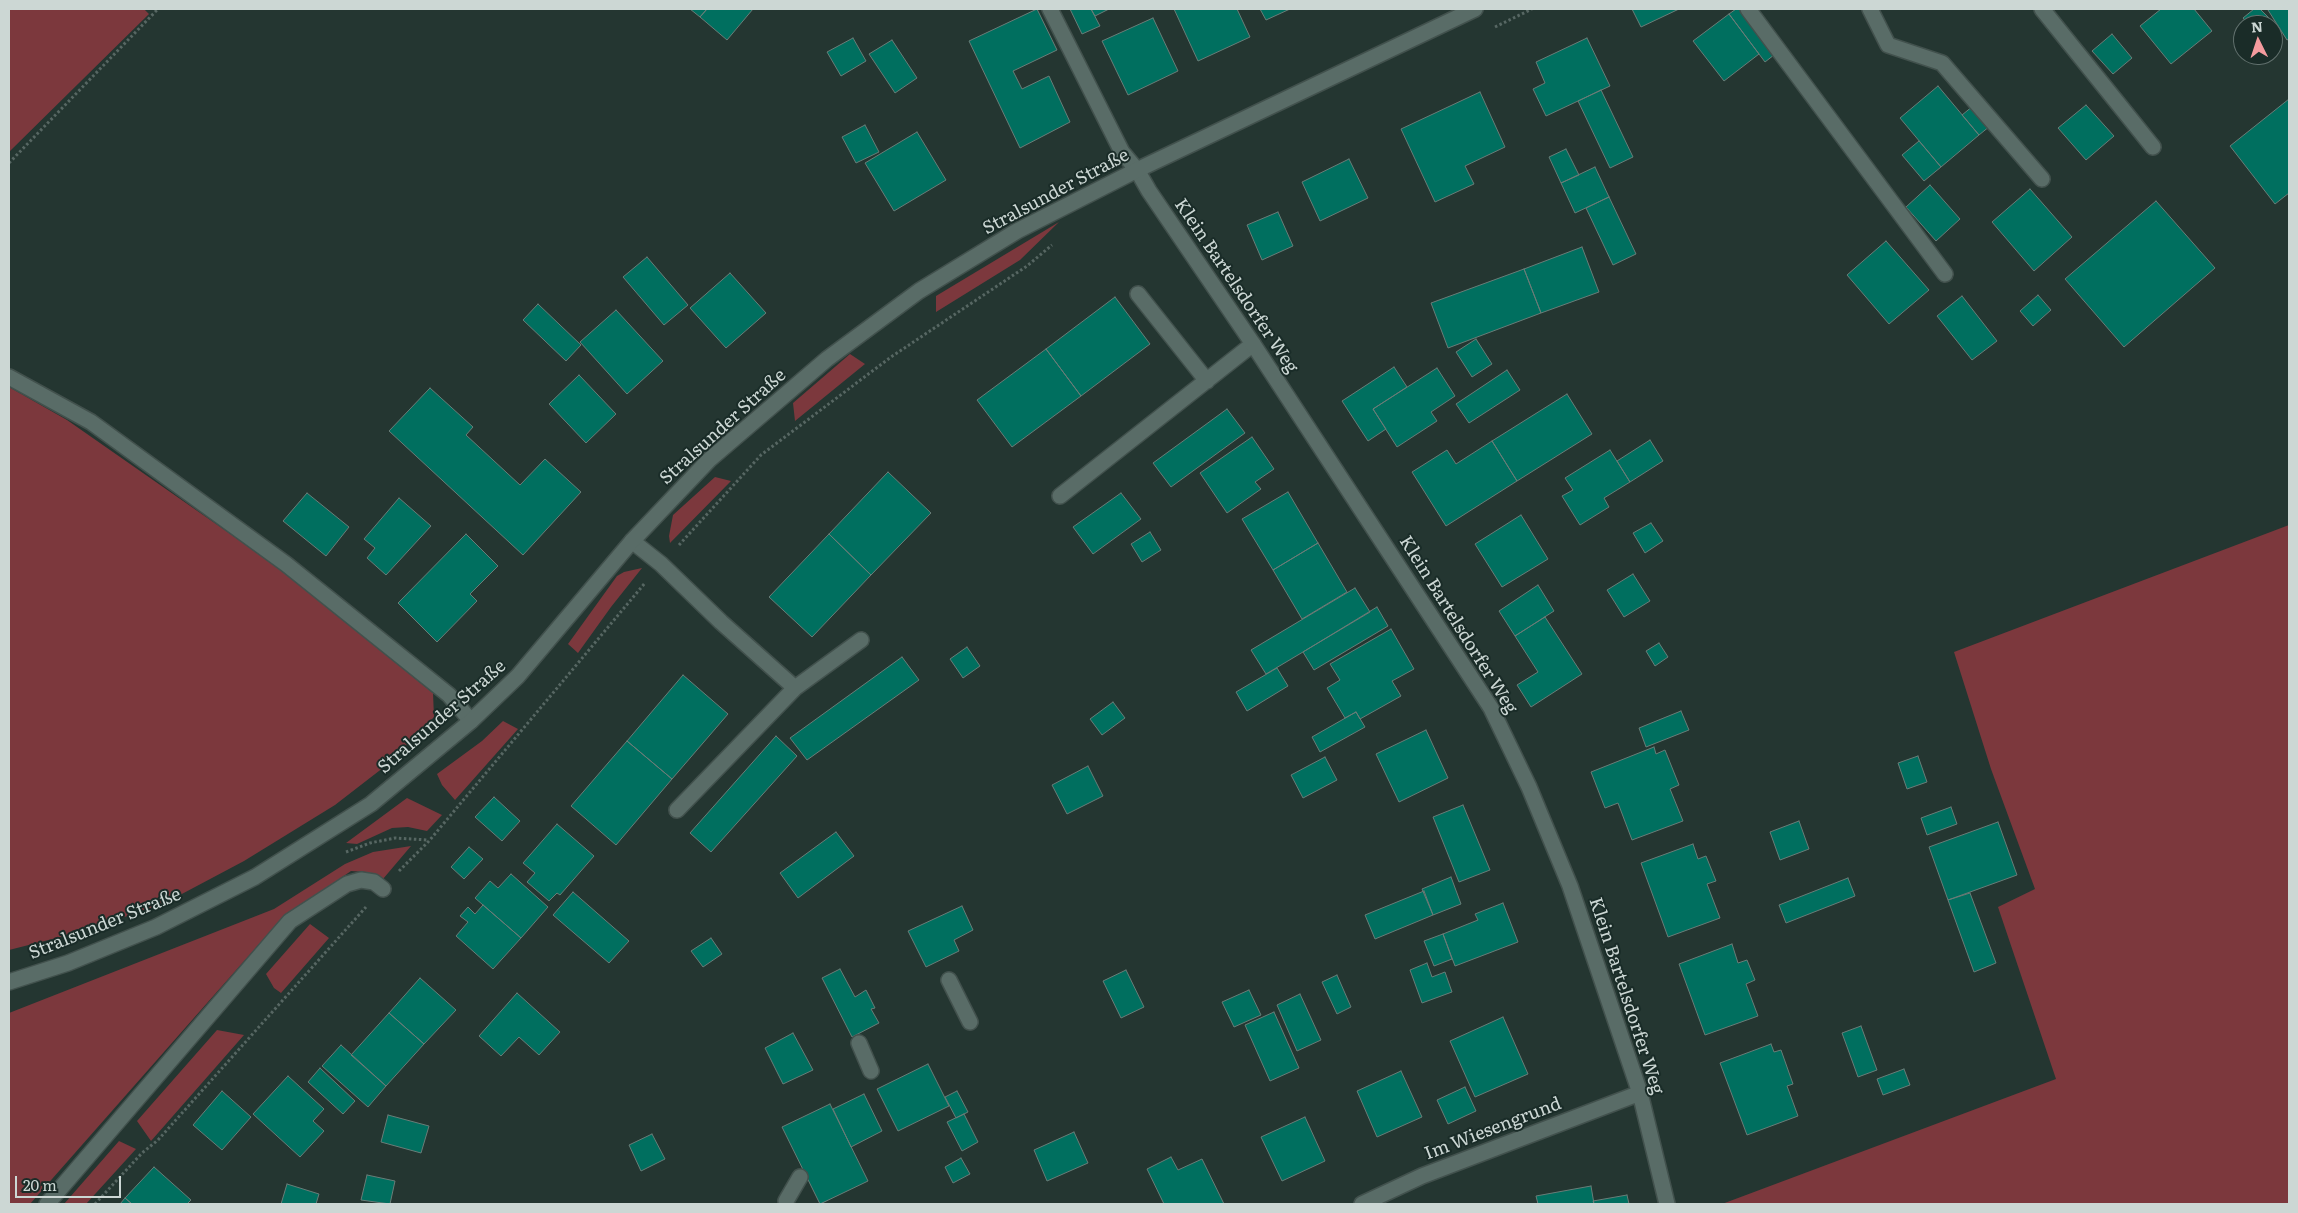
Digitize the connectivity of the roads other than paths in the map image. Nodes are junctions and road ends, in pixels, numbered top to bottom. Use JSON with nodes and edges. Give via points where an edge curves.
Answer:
{"nodes":[{"id":1,"x":1050,"y":9,"type":"edge"},
{"id":2,"x":1475,"y":9,"type":"edge"},
{"id":3,"x":1748,"y":9,"type":"edge"},
{"id":4,"x":1870,"y":9,"type":"edge"},
{"id":5,"x":2042,"y":9,"type":"edge"},
{"id":6,"x":2154,"y":147,"type":"dead end"},
{"id":7,"x":1138,"y":170,"type":"junction"},
{"id":8,"x":2042,"y":179,"type":"dead end"},
{"id":9,"x":1945,"y":274,"type":"dead end"},
{"id":10,"x":1138,"y":294,"type":"dead end"},
{"id":11,"x":1253,"y":344,"type":"junction"},
{"id":12,"x":9,"y":377,"type":"edge"},
{"id":13,"x":1207,"y":381,"type":"junction"},
{"id":14,"x":1060,"y":496,"type":"dead end"},
{"id":15,"x":632,"y":540,"type":"junction"},
{"id":16,"x":861,"y":640,"type":"dead end"},
{"id":17,"x":796,"y":688,"type":"junction"},
{"id":18,"x":471,"y":721,"type":"junction"},
{"id":19,"x":677,"y":810,"type":"dead end"},
{"id":20,"x":383,"y":889,"type":"road end"},
{"id":21,"x":949,"y":980,"type":"dead end"},
{"id":22,"x":9,"y":982,"type":"edge"},
{"id":23,"x":970,"y":1022,"type":"dead end"},
{"id":24,"x":858,"y":1043,"type":"dead end"},
{"id":25,"x":871,"y":1071,"type":"dead end"},
{"id":26,"x":1640,"y":1093,"type":"junction"},
{"id":27,"x":800,"y":1177,"type":"dead end"},
{"id":28,"x":786,"y":1201,"type":"dead end"},
{"id":29,"x":47,"y":1204,"type":"edge"},
{"id":30,"x":1362,"y":1204,"type":"edge"},
{"id":31,"x":1668,"y":1204,"type":"edge"}],
"edges":[{"from":1,"to":7,"type":"street","name":"Klein Bartelsdorfer Weg","via":[[1122,152]]},
{"from":2,"to":7,"type":"street","name":"Stralsunder Straße"},
{"from":3,"to":9,"type":"street"},
{"from":4,"to":8,"type":"street","via":[[1888,45],[1942,63]]},
{"from":5,"to":6,"type":"street"},
{"from":7,"to":11,"type":"street","name":"Klein Bartelsdorfer Weg"},
{"from":7,"to":15,"type":"street","name":"Stralsunder Straße","via":[[1017,231],[919,292],[827,360],[709,460]]},
{"from":10,"to":13,"type":"street"},
{"from":11,"to":13,"type":"street"},
{"from":11,"to":26,"type":"street","name":"Klein Bartelsdorfer Weg","via":[[1492,708],[1570,886]]},
{"from":12,"to":18,"type":"street","via":[[91,422],[286,564],[449,695]]},
{"from":13,"to":14,"type":"street"},
{"from":15,"to":17,"type":"street"},
{"from":15,"to":18,"type":"street","name":"Stralsunder Straße","via":[[525,668]]},
{"from":16,"to":17,"type":"street"},
{"from":17,"to":19,"type":"street"},
{"from":18,"to":22,"type":"street","name":"Stralsunder Straße","via":[[371,804],[255,877],[156,927],[68,963]]},
{"from":20,"to":29,"type":"street","via":[[374,882],[361,880],[347,884],[290,921]]},
{"from":21,"to":23,"type":"street"},
{"from":24,"to":25,"type":"street"},
{"from":26,"to":30,"type":"street","name":"Im Wiesengrund","via":[[1422,1176]]},
{"from":26,"to":31,"type":"street","name":"Klein Bartelsdorfer Weg"},
{"from":27,"to":28,"type":"street"}]}
